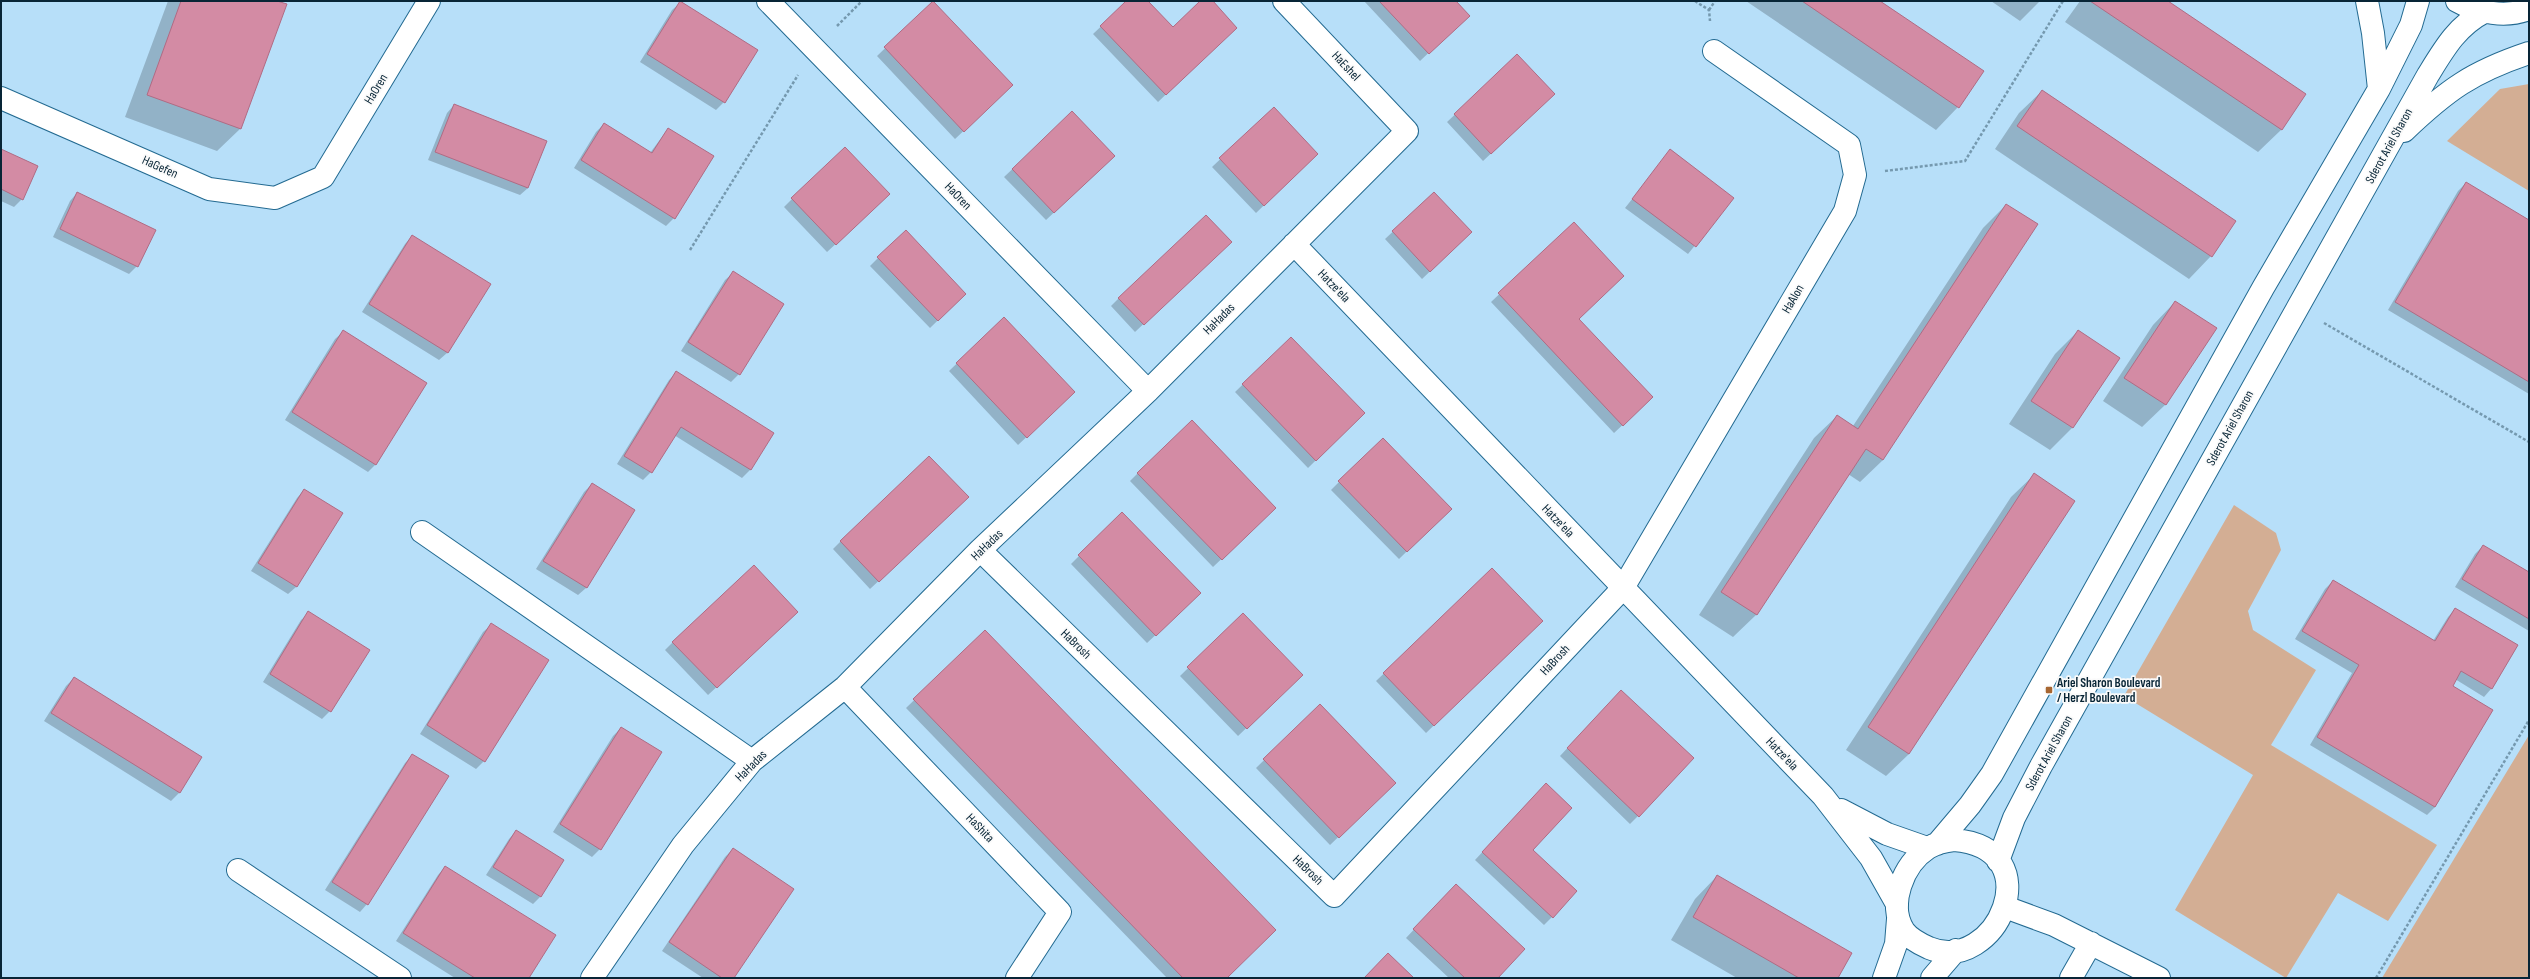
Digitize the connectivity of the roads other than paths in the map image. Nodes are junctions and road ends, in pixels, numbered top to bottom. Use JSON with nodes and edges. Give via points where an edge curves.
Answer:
{"nodes":[{"id":1,"x":429,"y":1,"type":"edge"},
{"id":2,"x":768,"y":1,"type":"edge"},
{"id":3,"x":1284,"y":1,"type":"edge"},
{"id":4,"x":2367,"y":1,"type":"edge"},
{"id":5,"x":2418,"y":1,"type":"edge"},
{"id":6,"x":2457,"y":1,"type":"edge"},
{"id":7,"x":2529,"y":8,"type":"edge"},
{"id":8,"x":2484,"y":12,"type":"junction"},
{"id":9,"x":1714,"y":51,"type":"dead end"},
{"id":10,"x":2529,"y":53,"type":"edge"},
{"id":11,"x":2379,"y":89,"type":"junction"},
{"id":12,"x":1,"y":98,"type":"edge"},
{"id":13,"x":1407,"y":132,"type":"joint"},
{"id":14,"x":2389,"y":146,"type":"junction"},
{"id":15,"x":323,"y":177,"type":"joint"},
{"id":16,"x":1294,"y":244,"type":"junction"},
{"id":17,"x":1148,"y":391,"type":"junction"},
{"id":18,"x":422,"y":532,"type":"dead end"},
{"id":19,"x":980,"y":550,"type":"junction"},
{"id":20,"x":1623,"y":588,"type":"junction"},
{"id":21,"x":845,"y":687,"type":"junction"},
{"id":22,"x":752,"y":761,"type":"junction"},
{"id":23,"x":1823,"y":796,"type":"junction"},
{"id":24,"x":1932,"y":846,"type":"junction"},
{"id":25,"x":1998,"y":861,"type":"junction"},
{"id":26,"x":238,"y":870,"type":"dead end"},
{"id":27,"x":2005,"y":907,"type":"junction"},
{"id":28,"x":1898,"y":911,"type":"junction"},
{"id":29,"x":2091,"y":943,"type":"junction"},
{"id":30,"x":1956,"y":950,"type":"junction"},
{"id":31,"x":400,"y":978,"type":"edge"},
{"id":32,"x":592,"y":978,"type":"edge"},
{"id":33,"x":1017,"y":978,"type":"edge"},
{"id":34,"x":1884,"y":978,"type":"edge"},
{"id":35,"x":1932,"y":978,"type":"edge"},
{"id":36,"x":2071,"y":978,"type":"edge"},
{"id":37,"x":2159,"y":978,"type":"edge"}],
"edges":[{"from":1,"to":15,"type":"street","name":"HaOren"},
{"from":2,"to":17,"type":"street","name":"HaOren"},
{"from":3,"to":13,"type":"street","name":"HaEshel"},
{"from":4,"to":11,"type":"street"},
{"from":5,"to":11,"type":"street","via":[[2411,25]]},
{"from":6,"to":8,"type":"street"},
{"from":7,"to":8,"type":"street","via":[[2505,13]]},
{"from":8,"to":14,"type":"street","name":"Sderot Ariel Sharon","via":[[2468,20],[2442,51]]},
{"from":9,"to":20,"type":"street","name":"HaAlon","via":[[1849,145],[1855,175],[1845,211]]},
{"from":10,"to":14,"type":"street","via":[[2493,65],[2458,84],[2429,107]]},
{"from":11,"to":24,"type":"street","via":[[2263,288],[1992,774],[1970,805]]},
{"from":12,"to":15,"type":"street","name":"HaGefen","via":[[209,189],[275,198]]},
{"from":13,"to":16,"type":"street","name":"HaHadas"},
{"from":14,"to":25,"type":"street","name":"Sderot Ariel Sharon","via":[[2041,766],[2014,818]]},
{"from":16,"to":17,"type":"street","name":"HaHadas"},
{"from":16,"to":20,"type":"street","name":"Hatze'ela"},
{"from":17,"to":19,"type":"street","name":"HaHadas"},
{"from":18,"to":22,"type":"street"},
{"from":19,"to":20,"type":"street","name":"HaBrosh","via":[[1334,896]]},
{"from":19,"to":21,"type":"street","name":"HaHadas"},
{"from":20,"to":23,"type":"street","name":"Hatze'ela"},
{"from":21,"to":22,"type":"street","name":"HaHadas"},
{"from":21,"to":33,"type":"street","name":"HaShita","via":[[1060,912]]},
{"from":22,"to":32,"type":"street","name":"HaHadas","via":[[683,845]]},
{"from":23,"to":24,"type":"street","name":"Hatze'ela","via":[[1866,825]]},
{"from":23,"to":28,"type":"street","name":"Hatze'ela","via":[[1867,852]]},
{"from":24,"to":25,"type":"street","via":[[1954,840],[1968,842],[1986,850]]},
{"from":24,"to":28,"type":"street","via":[[1906,875]]},
{"from":25,"to":27,"type":"street","via":[[2007,881]]},
{"from":26,"to":31,"type":"street"},
{"from":27,"to":29,"type":"street"},
{"from":27,"to":30,"type":"street","via":[[1998,921],[1985,936]]},
{"from":28,"to":30,"type":"street","via":[[1906,934],[1922,944],[1941,951]]},
{"from":28,"to":34,"type":"street","via":[[1896,944]]},
{"from":29,"to":36,"type":"street"},
{"from":29,"to":37,"type":"street"},
{"from":30,"to":35,"type":"street"}]}
